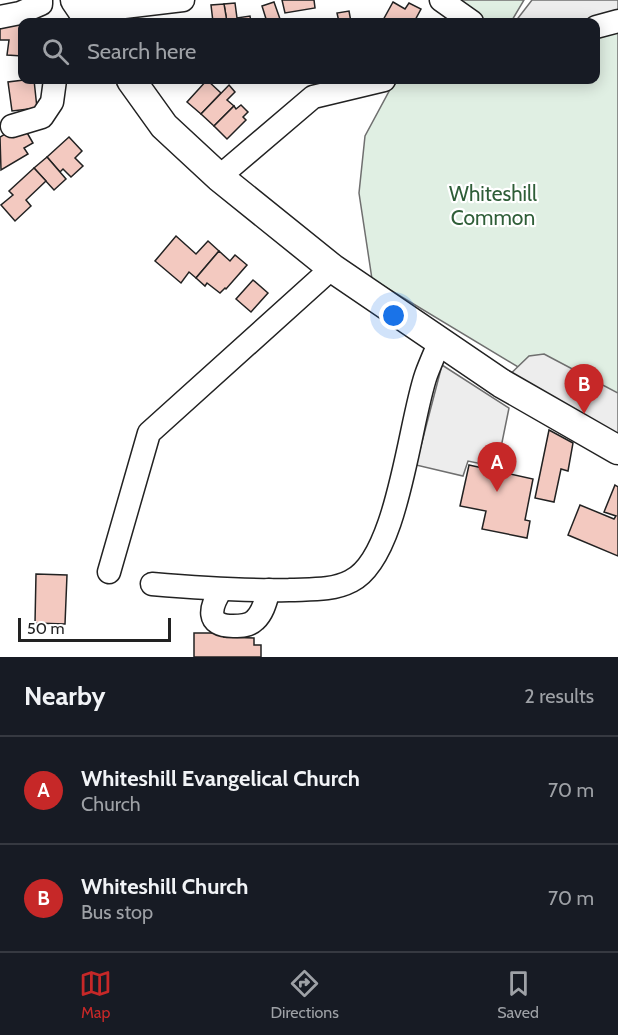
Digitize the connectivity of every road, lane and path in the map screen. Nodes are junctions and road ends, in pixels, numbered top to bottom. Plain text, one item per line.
1 (177, 0) edge
2 (183, 0) edge
3 (441, 0) edge
4 (43, 9) edge
5 (82, 11) edge
6 (0, 17) edge
7 (466, 18) edge
8 (618, 21) edge
9 (600, 26) edge
10 (54, 84) edge
11 (134, 84) edge
12 (368, 84) edge
13 (12, 126) dead end
14 (219, 177) junction
15 (332, 268) junction
16 (440, 341) junction
17 (618, 450) edge
18 (109, 572) dead end
19 (152, 584) dead end
20 (221, 590) junction
21 (269, 590) junction

1 - 2 street
1 - 5 street
3 - 7 street
4 - 6 street
8 - 9 street
10 - 13 street
11 - 14 main road
12 - 14 street
14 - 15 main road
15 - 16 main road
15 - 18 street
16 - 17 main road
16 - 21 street
19 - 20 street
20 - 21 street
20 - 21 street

